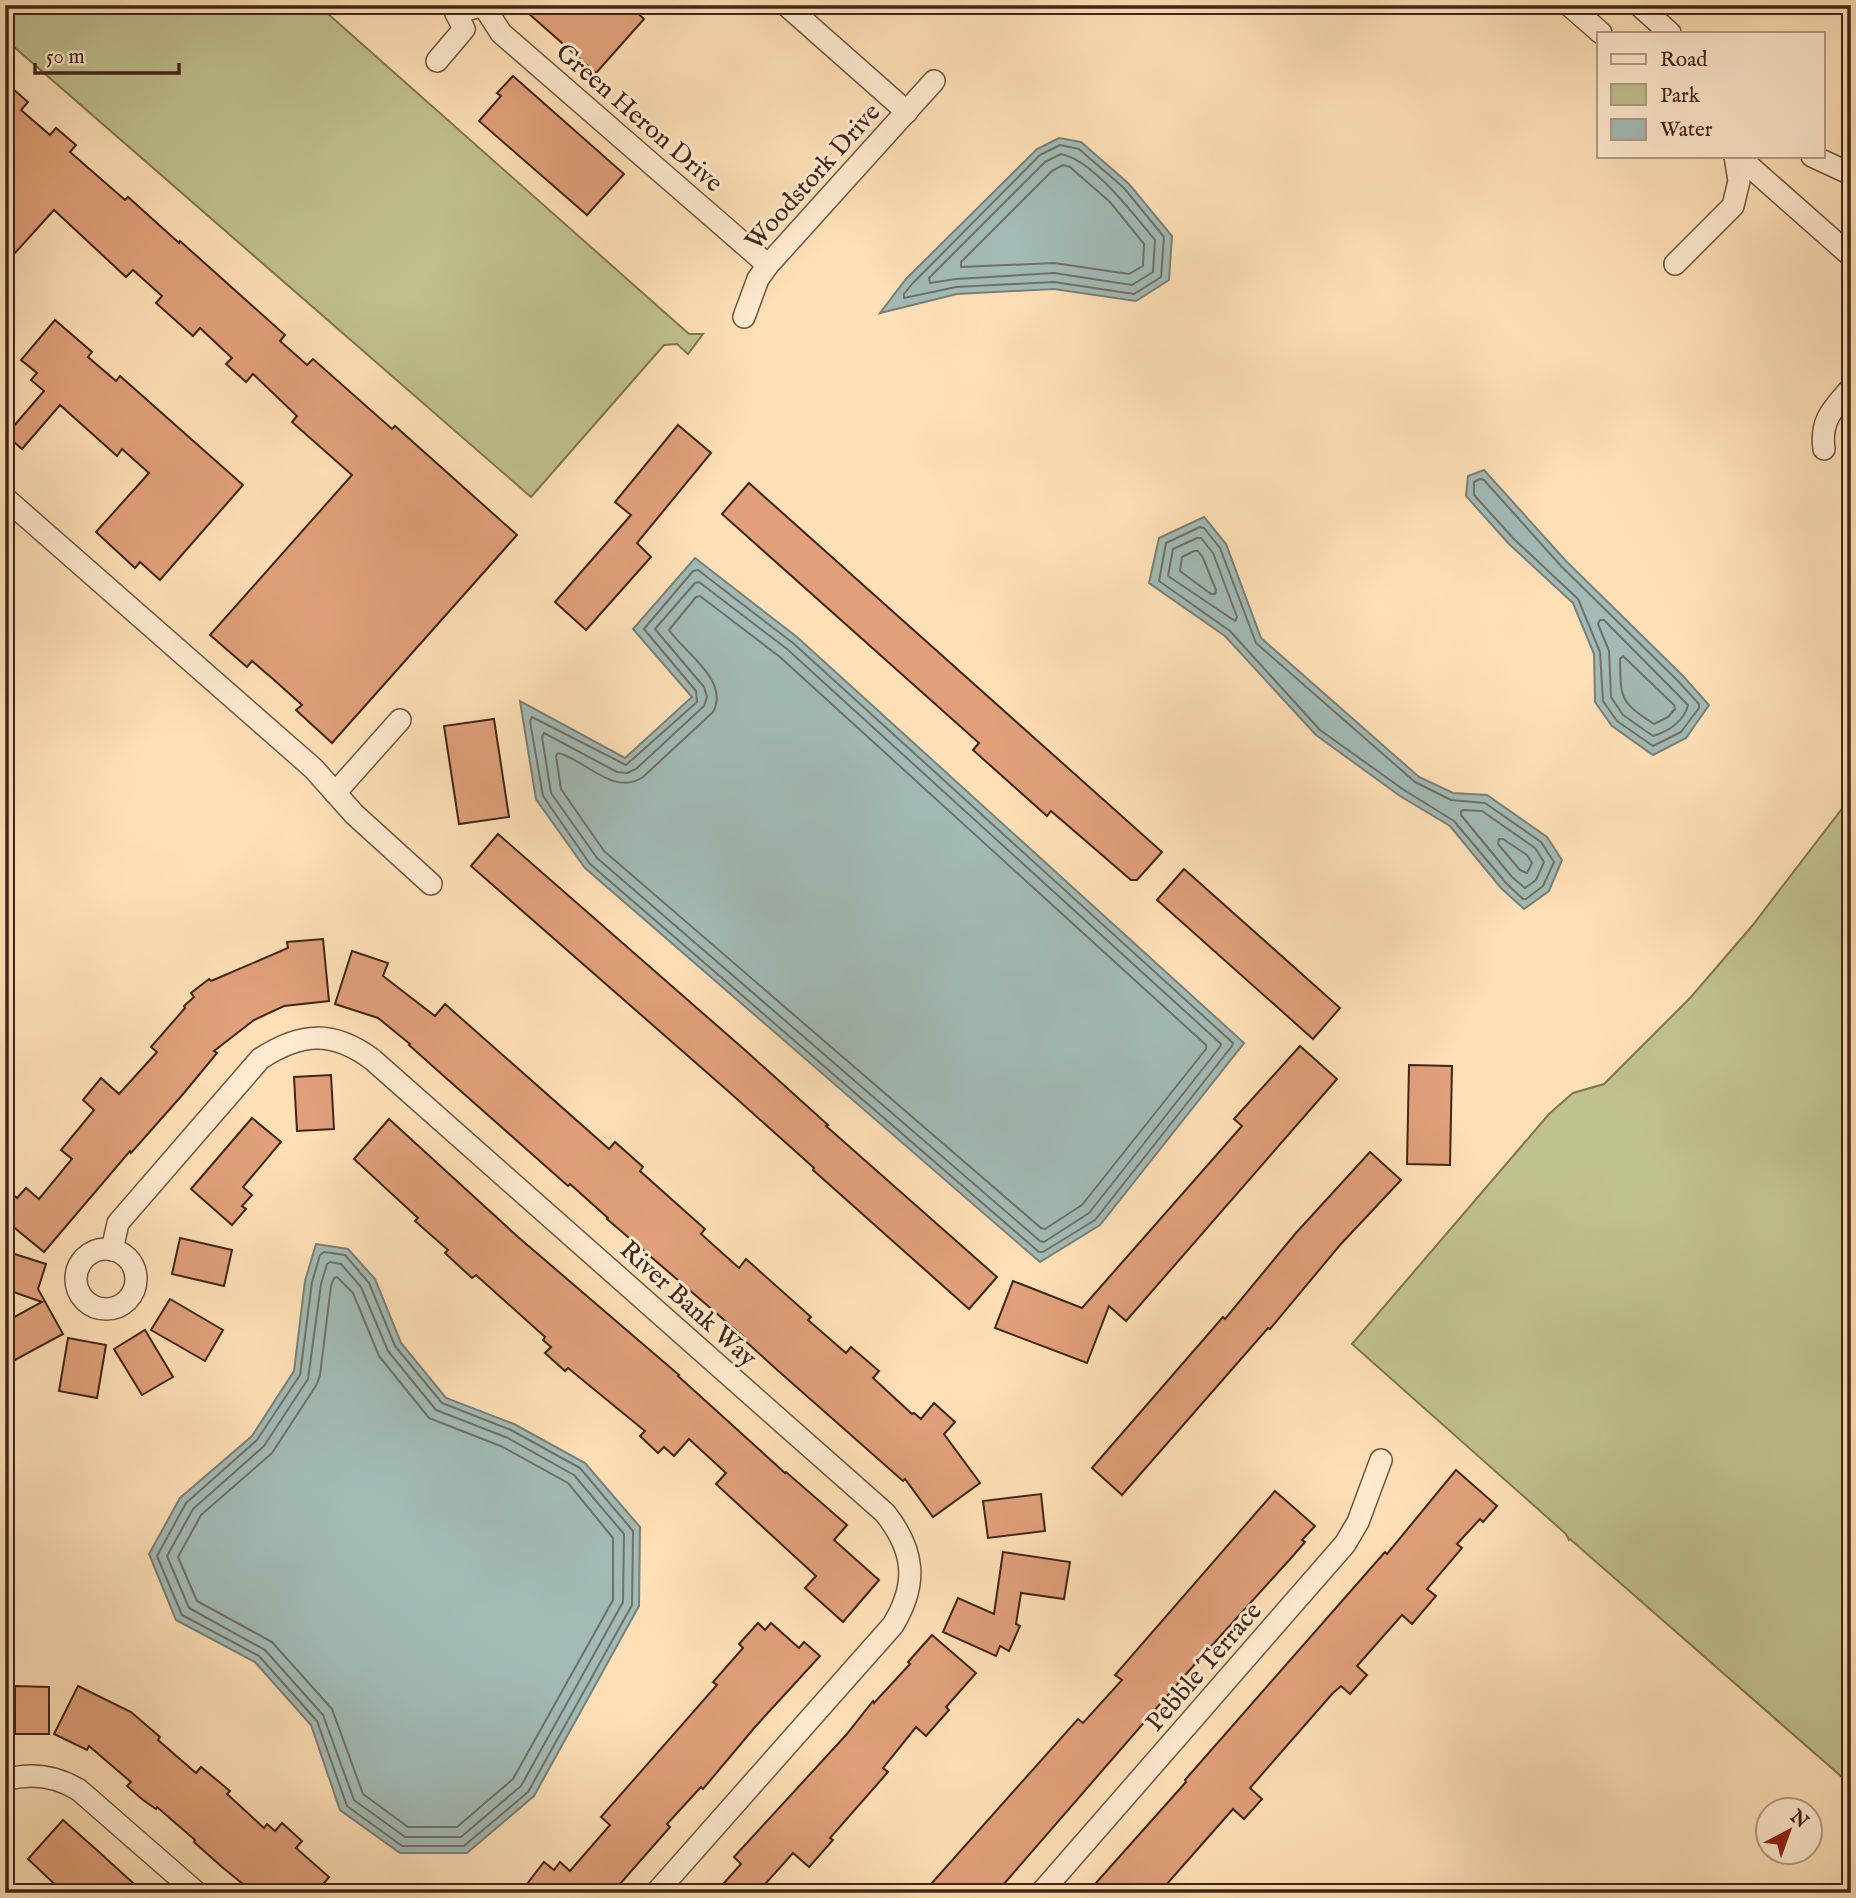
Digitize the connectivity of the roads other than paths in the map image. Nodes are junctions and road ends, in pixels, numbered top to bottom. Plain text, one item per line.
1 (483, 5) edge
2 (786, 5) edge
3 (1569, 5) edge
4 (1639, 5) edge
5 (456, 9) edge
6 (1600, 32) edge
7 (1669, 32) edge
8 (436, 61) dead end
9 (934, 81) dead end
10 (907, 112) junction
11 (1737, 158) edge
12 (1739, 158) edge
13 (1816, 158) edge
14 (1851, 174) edge
15 (1851, 256) edge
16 (1675, 264) dead end
17 (768, 265) junction
18 (744, 317) dead end
19 (1851, 388) edge
20 (1824, 449) dead end
21 (5, 498) edge
22 (400, 720) dead end
23 (335, 793) junction
24 (431, 884) dead end
25 (112, 1250) dead end
26 (1381, 1460) dead end
27 (5, 1780) edge
28 (197, 1893) edge
29 (656, 1893) edge
30 (1041, 1893) edge

1 - 5 street
1 - 17 street, Green Heron Drive
2 - 10 street
3 - 6 street
4 - 7 street
5 - 8 street
9 - 10 street, Woodstork Drive
10 - 17 street, Woodstork Drive
11 - 16 street
12 - 15 street
13 - 14 street
17 - 18 street, Woodstork Drive
19 - 20 street
21 - 23 street
22 - 23 street
23 - 24 street
25 - 29 street, River Bank Way
26 - 30 street, Pebble Terrace
27 - 28 street

